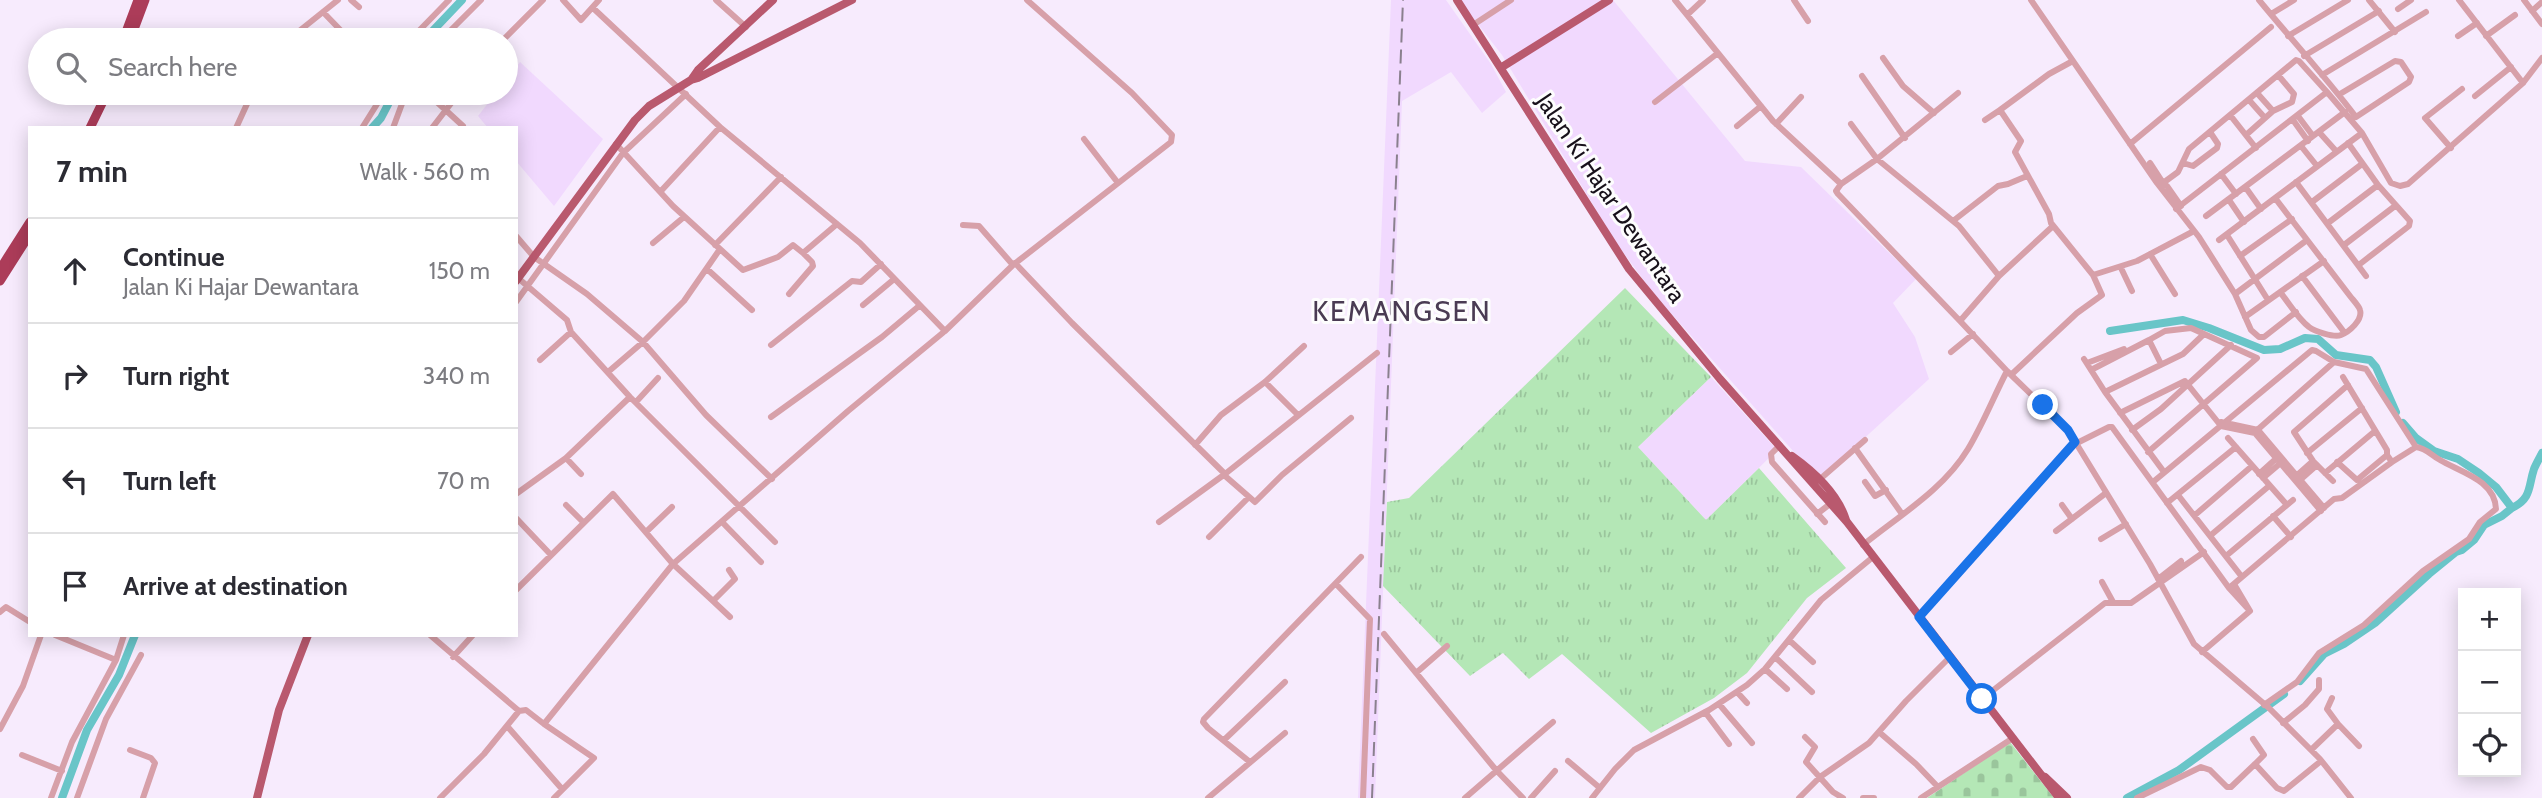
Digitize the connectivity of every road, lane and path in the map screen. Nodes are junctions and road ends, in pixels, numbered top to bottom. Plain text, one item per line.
1 (138, 0) edge
2 (145, 0) edge
3 (338, 0) edge
4 (351, 0) edge
5 (449, 0) edge
6 (481, 0) edge
7 (543, 0) edge
8 (563, 0) edge
9 (599, 0) edge
10 (716, 0) edge
11 (773, 0) edge
12 (852, 0) edge
13 (1027, 0) edge
14 (1451, 0) edge
15 (1457, 0) edge
16 (1511, 0) edge
17 (1609, 0) edge
18 (1675, 0) edge
19 (1703, 0) edge
20 (1794, 0) edge
21 (2031, 0) edge
22 (2259, 0) edge
23 (2294, 0) edge
24 (2348, 0) edge
25 (2369, 0) edge
26 (2411, 0) edge
27 (2459, 0) edge
28 (2524, 0) edge
29 (2542, 2) edge
30 (2283, 3) edge
31 (359, 6) dead end
32 (593, 8) junction
33 (2398, 9) dead end
34 (2379, 11) junction
35 (2532, 11) junction
36 (323, 12) junction
37 (2426, 12) dead end
38 (1687, 15) junction
39 (2271, 15) junction
40 (2515, 15) dead end
41 (1808, 21) dead end
42 (1472, 23) junction
43 (2477, 23) junction
44 (2542, 24) edge
45 (746, 27) junction
46 (2271, 27) dead end
47 (128, 28) edge
48 (134, 28) edge
49 (303, 28) edge
50 (338, 28) edge
51 (422, 28) edge
52 (453, 28) edge
53 (515, 28) edge
54 (2395, 32) junction
55 (2288, 36) junction
56 (2458, 36) dead end
57 (2486, 36) junction
58 (1718, 53) junction
59 (2304, 56) junction
60 (1884, 58) dead end
61 (2542, 58) edge
62 (2071, 62) junction
63 (1502, 67) junction
64 (2511, 67) junction
65 (2278, 75) junction
66 (2322, 75) junction
67 (1862, 76) dead end
68 (691, 80) junction
69 (2523, 83) junction
70 (677, 86) junction
71 (2462, 89) dead end
72 (2327, 92) junction
73 (1958, 93) dead end
74 (2258, 93) junction
75 (686, 94) junction
76 (2340, 94) junction
77 (2475, 96) dead end
78 (1801, 97) dead end
79 (2249, 100) junction
80 (1655, 102) dead end
81 (95, 105) edge
82 (101, 105) edge
83 (247, 105) edge
84 (376, 105) edge
85 (402, 105) edge
86 (439, 105) edge
87 (449, 105) edge
88 (1761, 106) junction
89 (445, 110) junction
90 (2000, 110) junction
91 (2273, 111) junction
92 (2345, 112) junction
93 (1934, 113) junction
94 (2230, 115) junction
95 (2265, 118) junction
96 (2295, 118) junction
97 (1985, 120) dead end
98 (1776, 124) junction
99 (1852, 124) dead end
100 (84, 126) edge
101 (91, 126) edge
102 (237, 126) edge
103 (363, 126) edge
104 (396, 126) edge
105 (433, 126) edge
106 (463, 126) dead end
107 (1737, 126) dead end
108 (720, 127) junction
109 (2210, 132) junction
110 (2362, 133) junction
111 (2246, 135) junction
112 (2313, 136) junction
113 (1905, 138) junction
114 (1084, 139) dead end
115 (2348, 143) junction
116 (615, 144) junction
117 (2130, 144) junction
118 (2301, 146) junction
119 (2256, 148) junction
120 (2451, 148) junction
121 (2336, 151) junction
122 (624, 153) junction
123 (1877, 159) junction
124 (2150, 163) dead end
125 (2183, 163) junction
126 (2362, 164) junction
127 (2317, 166) junction
128 (2221, 174) junction
129 (2027, 176) junction
130 (781, 177) junction
131 (2296, 182) junction
132 (1118, 183) junction
133 (2160, 183) junction
134 (1841, 184) junction
135 (2378, 185) junction
136 (2246, 188) junction
137 (661, 191) junction
138 (2236, 194) junction
139 (2275, 198) junction
140 (2229, 200) junction
141 (2312, 202) junction
142 (2395, 206) junction
143 (2178, 208) junction
144 (2261, 209) junction
145 (2206, 216) dead end
146 (684, 217) junction
147 (2292, 219) junction
148 (1953, 221) junction
149 (2244, 222) junction
150 (2051, 223) junction
151 (2328, 223) junction
152 (837, 224) junction
153 (28, 225) edge
154 (963, 225) dead end
155 (2192, 228) junction
156 (2227, 235) junction
157 (28, 237) edge
158 (518, 238) edge
159 (2219, 240) dead end
160 (2307, 240) junction
161 (653, 243) dead end
162 (2344, 245) junction
163 (718, 247) junction
164 (803, 253) junction
165 (536, 254) junction
166 (2150, 254) junction
167 (2240, 256) junction
168 (549, 259) junction
169 (2323, 261) junction
170 (881, 264) junction
171 (1014, 264) junction
172 (2360, 264) junction
173 (544, 266) junction
174 (0, 269) edge
175 (707, 269) junction
176 (2118, 269) junction
177 (2093, 275) junction
178 (2000, 276) junction
179 (2302, 276) junction
180 (2366, 276) dead end
181 (518, 278) edge
182 (2255, 279) junction
183 (518, 280) edge
184 (893, 280) junction
185 (0, 281) edge
186 (528, 287) junction
187 (2132, 291) dead end
188 (2280, 292) junction
189 (789, 294) dead end
190 (2175, 294) dead end
191 (2235, 294) junction
192 (518, 300) edge
193 (2268, 300) junction
194 (863, 305) dead end
195 (919, 306) junction
196 (752, 310) dead end
197 (2297, 312) junction
198 (2245, 317) junction
199 (1960, 321) junction
200 (571, 331) junction
201 (945, 331) junction
202 (2344, 332) junction
203 (1972, 334) junction
204 (2204, 334) junction
205 (2149, 341) junction
206 (643, 342) junction
207 (771, 345) dead end
208 (2231, 345) junction
209 (1304, 346) dead end
210 (2135, 347) junction
211 (1951, 352) dead end
212 (1377, 354) dead end
213 (540, 360) dead end
214 (2334, 362) junction
215 (2161, 364) junction
216 (2091, 370) junction
217 (608, 372) junction
218 (2010, 372) junction
219 (2343, 377) dead end
220 (658, 378) dead end
221 (1265, 382) junction
222 (2189, 384) junction
223 (2348, 385) junction
224 (2105, 392) junction
225 (633, 399) junction
226 (2205, 404) junction
227 (2362, 408) junction
228 (2120, 413) junction
229 (1298, 415) junction
230 (771, 417) dead end
231 (1351, 418) dead end
232 (2222, 423) junction
233 (2132, 430) junction
234 (2255, 431) junction
235 (2375, 431) junction
236 (2228, 438) dead end
237 (1865, 440) dead end
238 (2076, 442) junction
239 (1195, 445) junction
240 (2236, 447) junction
241 (2416, 447) junction
242 (1778, 450) junction
243 (1858, 451) junction
244 (2148, 452) junction
245 (2307, 453) junction
246 (2387, 456) junction
247 (566, 458) junction
248 (2281, 459) junction
249 (2337, 462) junction
250 (2392, 462) junction
251 (2315, 463) junction
252 (2252, 466) junction
253 (2164, 472) junction
254 (2325, 473) junction
255 (581, 474) dead end
256 (1224, 475) junction
257 (1795, 476) junction
258 (2261, 476) junction
259 (772, 479) junction
260 (2297, 479) junction
261 (2333, 481) dead end
262 (1865, 482) dead end
263 (2153, 482) junction
264 (2269, 486) junction
265 (1822, 488) junction
266 (1886, 489) junction
267 (518, 493) edge
268 (2106, 493) junction
269 (2178, 495) junction
270 (1248, 498) junction
271 (2293, 500) dead end
272 (2167, 503) junction
273 (566, 505) dead end
274 (2062, 505) dead end
275 (2287, 505) junction
276 (671, 507) dead end
277 (741, 507) junction
278 (1824, 509) junction
279 (2322, 509) junction
280 (1902, 514) junction
281 (2194, 514) junction
282 (2273, 516) junction
283 (2072, 519) junction
284 (518, 520) edge
285 (1159, 522) dead end
286 (1825, 522) dead end
287 (1847, 522) junction
288 (584, 523) junction
289 (723, 523) junction
290 (2126, 524) junction
291 (2056, 531) dead end
292 (646, 532) junction
293 (2211, 535) junction
294 (1209, 537) dead end
295 (2291, 537) junction
296 (2101, 539) dead end
297 (775, 542) dead end
298 (1863, 545) junction
299 (2204, 552) junction
300 (551, 555) junction
301 (1361, 556) dead end
302 (2226, 556) junction
303 (1873, 557) junction
304 (2181, 561) dead end
305 (761, 562) dead end
306 (673, 564) junction
307 (729, 570) dead end
308 (2242, 577) junction
309 (2159, 581) junction
310 (2102, 582) dead end
311 (1336, 584) junction
312 (2231, 586) junction
313 (518, 588) edge
314 (713, 601) junction
315 (2113, 602) junction
316 (0, 612) edge
317 (730, 617) dead end
318 (1919, 617) junction
319 (28, 621) edge
320 (1384, 634) dead end
321 (40, 637) edge
322 (60, 637) edge
323 (123, 637) edge
324 (306, 637) edge
325 (432, 637) edge
326 (471, 637) edge
327 (1789, 640) junction
328 (1447, 646) dead end
329 (2202, 652) junction
330 (141, 655) dead end
331 (453, 657) junction
332 (1775, 657) junction
333 (1950, 657) junction
334 (116, 660) junction
335 (1813, 662) dead end
336 (1765, 669) junction
337 (1416, 673) junction
338 (2319, 680) dead end
339 (1285, 682) dead end
340 (1787, 689) dead end
341 (1737, 692) junction
342 (1812, 692) dead end
343 (2332, 698) dead end
344 (1982, 699) junction
345 (1747, 703) dead end
346 (1719, 704) junction
347 (2266, 707) junction
348 (519, 711) junction
349 (1705, 712) junction
350 (1553, 722) dead end
351 (2283, 723) junction
352 (544, 724) junction
353 (2338, 724) junction
354 (507, 726) junction
355 (0, 729) edge
356 (1879, 732) junction
357 (1285, 733) dead end
358 (1805, 737) dead end
359 (2013, 738) junction
360 (2253, 738) dead end
361 (1224, 740) junction
362 (1752, 743) dead end
363 (1729, 744) dead end
364 (2359, 746) dead end
365 (130, 750) dead end
366 (2311, 750) junction
367 (22, 755) dead end
368 (1568, 761) dead end
369 (2321, 761) junction
370 (1250, 762) junction
371 (2255, 764) junction
372 (1496, 770) junction
373 (62, 771) junction
374 (1555, 771) dead end
375 (2042, 776) junction
376 (1820, 778) junction
377 (1938, 787) junction
378 (1600, 788) junction
379 (562, 789) junction
380 (51, 798) edge
381 (77, 798) edge
382 (143, 798) edge
383 (258, 798) edge
384 (440, 798) edge
385 (554, 798) edge
386 (1208, 798) edge
387 (1363, 798) edge
388 (1465, 798) edge
389 (1523, 798) edge
390 (1531, 798) edge
391 (1592, 798) edge
392 (1799, 798) edge
393 (1843, 798) edge
394 (1863, 798) edge
395 (1874, 798) edge
396 (1921, 798) edge
397 (2059, 798) edge
398 (2067, 798) edge
399 (2137, 798) edge
400 (2351, 798) edge

1 - 47 highway
2 - 48 highway
3 - 36 street
4 - 31 street
5 - 51 street
6 - 52 street
7 - 53 street
8 - 32 street
9 - 32 street
10 - 45 street
11 - 45 main road
12 - 68 main road
13 - 132 street
14 - 42 main road, Jalan Ki Hajar Dewantara
15 - 42 main road, Jalan Ki Hajar Dewantara
16 - 42 street
17 - 63 main road
18 - 38 street
19 - 38 street
20 - 41 street
21 - 62 street
22 - 39 street
23 - 30 street
24 - 55 street
25 - 34 street
26 - 33 street
27 - 43 street
28 - 35 street
29 - 35 street
30 - 39 street
32 - 70 street
34 - 54 street
34 - 59 street
35 - 44 street
36 - 49 street
36 - 50 street
37 - 54 street
38 - 58 street
39 - 55 street
40 - 57 street
42 - 63 main road, Jalan Ki Hajar Dewantara
43 - 56 street
43 - 57 street
45 - 68 main road
46 - 117 street
54 - 66 street
55 - 59 street
57 - 64 street
58 - 80 street
58 - 88 street
59 - 66 street
60 - 93 street
61 - 69 street
62 - 90 street
62 - 117 street
63 - 242 main road, Jalan Ki Hajar Dewantara
64 - 69 street
64 - 77 street
65 - 72 street
65 - 74 street
65 - 91 street
66 - 76 street
67 - 113 street
68 - 70 main road
69 - 120 street
70 - 75 street
70 - 116 main road
71 - 120 street
72 - 92 street
72 - 96 street
73 - 93 street
74 - 79 street
74 - 91 street
75 - 108 street
75 - 122 street
76 - 76 street
78 - 98 street
79 - 94 street
79 - 95 street
81 - 100 highway
82 - 101 highway
83 - 102 street
84 - 103 street
85 - 104 street
86 - 89 street
87 - 89 street
88 - 98 street
88 - 107 street
89 - 105 street
89 - 106 street
90 - 97 street
90 - 129 street
91 - 95 street
92 - 110 street
92 - 112 street
93 - 113 street
94 - 109 street
94 - 111 street
95 - 111 street
96 - 112 street
96 - 119 street
98 - 134 street
99 - 123 street
108 - 130 street
108 - 137 street
109 - 125 street
109 - 125 street
110 - 115 street
110 - 120 street
111 - 119 street
112 - 118 street
112 - 121 street
113 - 123 street
114 - 132 street
115 - 121 street
115 - 126 street
116 - 122 street
116 - 165 main road
117 - 133 street
118 - 127 street
118 - 136 street
119 - 128 street
121 - 127 street
122 - 137 street
122 - 168 street
123 - 134 street
123 - 148 street
124 - 133 street
125 - 133 street
126 - 135 street
126 - 141 street
127 - 131 street
128 - 138 street
128 - 143 street
129 - 148 street
129 - 150 street
130 - 152 street
130 - 163 street
131 - 139 street
131 - 141 street
132 - 171 street
133 - 143 street
134 - 199 street
135 - 142 street
135 - 151 street
136 - 138 street
136 - 144 street
137 - 146 street
138 - 140 street
139 - 144 street
139 - 147 street
140 - 145 street
140 - 149 street
141 - 151 street
142 - 162 street
142 - 172 street
143 - 155 street
144 - 149 street
146 - 161 street
146 - 163 street
147 - 160 street
147 - 167 street
148 - 178 street
149 - 156 street
150 - 177 street
150 - 178 street
151 - 162 street
152 - 164 street
152 - 170 street
153 - 174 highway
154 - 171 street
155 - 166 street
155 - 191 street
156 - 159 street
156 - 167 street
157 - 185 highway
158 - 165 street
160 - 169 street
160 - 182 street
162 - 172 street
163 - 164 street
163 - 175 street
164 - 189 street
165 - 168 street
165 - 173 street
165 - 181 main road
166 - 176 street
166 - 190 street
167 - 182 street
168 - 173 street
169 - 179 street
169 - 202 street
170 - 184 street
170 - 207 street
171 - 201 street
171 - 239 street
172 - 180 street
173 - 186 street
173 - 206 street
175 - 196 street
175 - 206 street
176 - 177 street
176 - 187 street
177 - 218 street
178 - 199 street
179 - 188 street
179 - 202 street
182 - 191 street
182 - 193 street
183 - 186 street
184 - 194 street
184 - 195 street
186 - 192 street
186 - 200 street
188 - 193 street
188 - 197 street
191 - 198 street
193 - 198 street
195 - 201 street
195 - 230 street
197 - 198 street
197 - 202 street
199 - 203 street
200 - 213 street
200 - 217 street
201 - 259 street
203 - 211 street
203 - 218 street
204 - 205 street
204 - 208 street
204 - 215 street
205 - 210 street
205 - 215 street
206 - 217 street
206 - 259 street
208 - 222 street
208 - 226 street
209 - 221 street
210 - 216 street
210 - 216 street
212 - 229 street
214 - 232 street
214 - 234 street
214 - 241 street
215 - 224 street
216 - 224 street
217 - 225 street
218 - 238 street
218 - 280 street
219 - 223 street
220 - 225 street
221 - 229 street
221 - 239 street
222 - 226 street
222 - 228 street
222 - 233 street
223 - 227 street
223 - 245 street
224 - 228 street
225 - 247 street
225 - 277 street
226 - 232 street
226 - 244 street
227 - 235 street
227 - 245 street
228 - 233 street
229 - 256 street
231 - 270 street
232 - 234 street
232 - 253 street
233 - 244 street
234 - 248 street
235 - 246 street
235 - 249 street
236 - 240 street
237 - 243 street
238 - 263 street
238 - 268 street
238 - 318 street
239 - 256 street
240 - 252 street
240 - 269 street
241 - 250 street
241 - 347 street
242 - 257 main road, Jalan Ki Hajar Dewantara
242 - 257 street
242 - 265 main road, Jalan Ki Hajar Dewantara
243 - 265 street
243 - 266 street
244 - 253 street
245 - 251 street
246 - 249 street
246 - 250 street
247 - 255 street
247 - 267 street
248 - 258 street
248 - 260 street
249 - 254 street
250 - 279 street
251 - 254 street
251 - 260 street
252 - 258 street
252 - 281 street
253 - 263 street
254 - 261 street
256 - 270 street
256 - 285 street
257 - 265 main road, Jalan Ki Hajar Dewantara
257 - 278 street
258 - 264 street
259 - 277 street
260 - 279 street
262 - 266 street
263 - 272 street
264 - 275 street
264 - 293 street
265 - 278 main road, Jalan Ki Hajar Dewantara
265 - 287 main road, Jalan Ki Hajar Dewantara
266 - 280 street
268 - 283 street
268 - 290 street
269 - 272 street
269 - 281 street
270 - 294 street
271 - 275 street
272 - 299 street
273 - 288 street
274 - 283 street
275 - 282 street
276 - 292 street
277 - 289 street
277 - 297 street
278 - 286 street
278 - 287 main road, Jalan Ki Hajar Dewantara
279 - 295 street
280 - 298 street
281 - 293 street
282 - 295 street
282 - 302 street
283 - 291 street
284 - 300 street
287 - 298 main road, Jalan Ki Hajar Dewantara
288 - 292 street
288 - 300 street
289 - 305 street
289 - 306 street
290 - 296 street
290 - 309 street
292 - 306 street
293 - 302 street
295 - 308 street
298 - 303 main road, Jalan Ki Hajar Dewantara
299 - 309 street
299 - 312 street
300 - 313 street
301 - 311 street
302 - 308 street
303 - 318 main road, Jalan Ki Hajar Dewantara
303 - 327 street
304 - 309 street
306 - 314 street
306 - 352 street
307 - 314 street
308 - 312 street
309 - 315 street
309 - 329 street
310 - 315 street
311 - 361 street
311 - 387 street
312 - 329 street
314 - 317 street
315 - 344 street
316 - 319 street
318 - 333 main road, Jalan Ki Hajar Dewantara
320 - 337 street
321 - 355 street
322 - 334 street
323 - 334 street
324 - 383 main road
325 - 331 street
326 - 331 street
327 - 332 street
327 - 335 street
328 - 337 street
329 - 347 street
330 - 381 street
331 - 348 street
332 - 336 street
332 - 342 street
333 - 344 main road, Jalan Ki Hajar Dewantara
333 - 356 street
334 - 373 street
336 - 340 street
336 - 341 street
337 - 372 street
338 - 351 street
339 - 361 street
341 - 345 street
341 - 346 street
343 - 353 street
344 - 359 main road, Jalan Ki Hajar Dewantara
346 - 349 street
346 - 362 street
347 - 351 street
348 - 352 street
348 - 354 street
349 - 363 street
349 - 378 street
350 - 372 street
351 - 366 street
352 - 379 street
353 - 364 street
353 - 366 street
354 - 379 street
354 - 384 street
356 - 376 street
356 - 377 street
357 - 370 street
358 - 376 street
359 - 375 main road, Jalan Ki Hajar Dewantara
359 - 377 street
360 - 371 street
361 - 370 street
365 - 382 street
366 - 369 street
367 - 373 street
368 - 378 street
369 - 371 street
369 - 400 street
370 - 386 street
371 - 399 street
372 - 388 street
372 - 389 street
373 - 380 street
374 - 390 street
375 - 397 main road, Jalan Ki Hajar Dewantara
375 - 398 main road, Jalan Ki Hajar Dewantara
376 - 392 street
376 - 393 street
377 - 396 street
378 - 391 street
379 - 385 street
394 - 395 street

